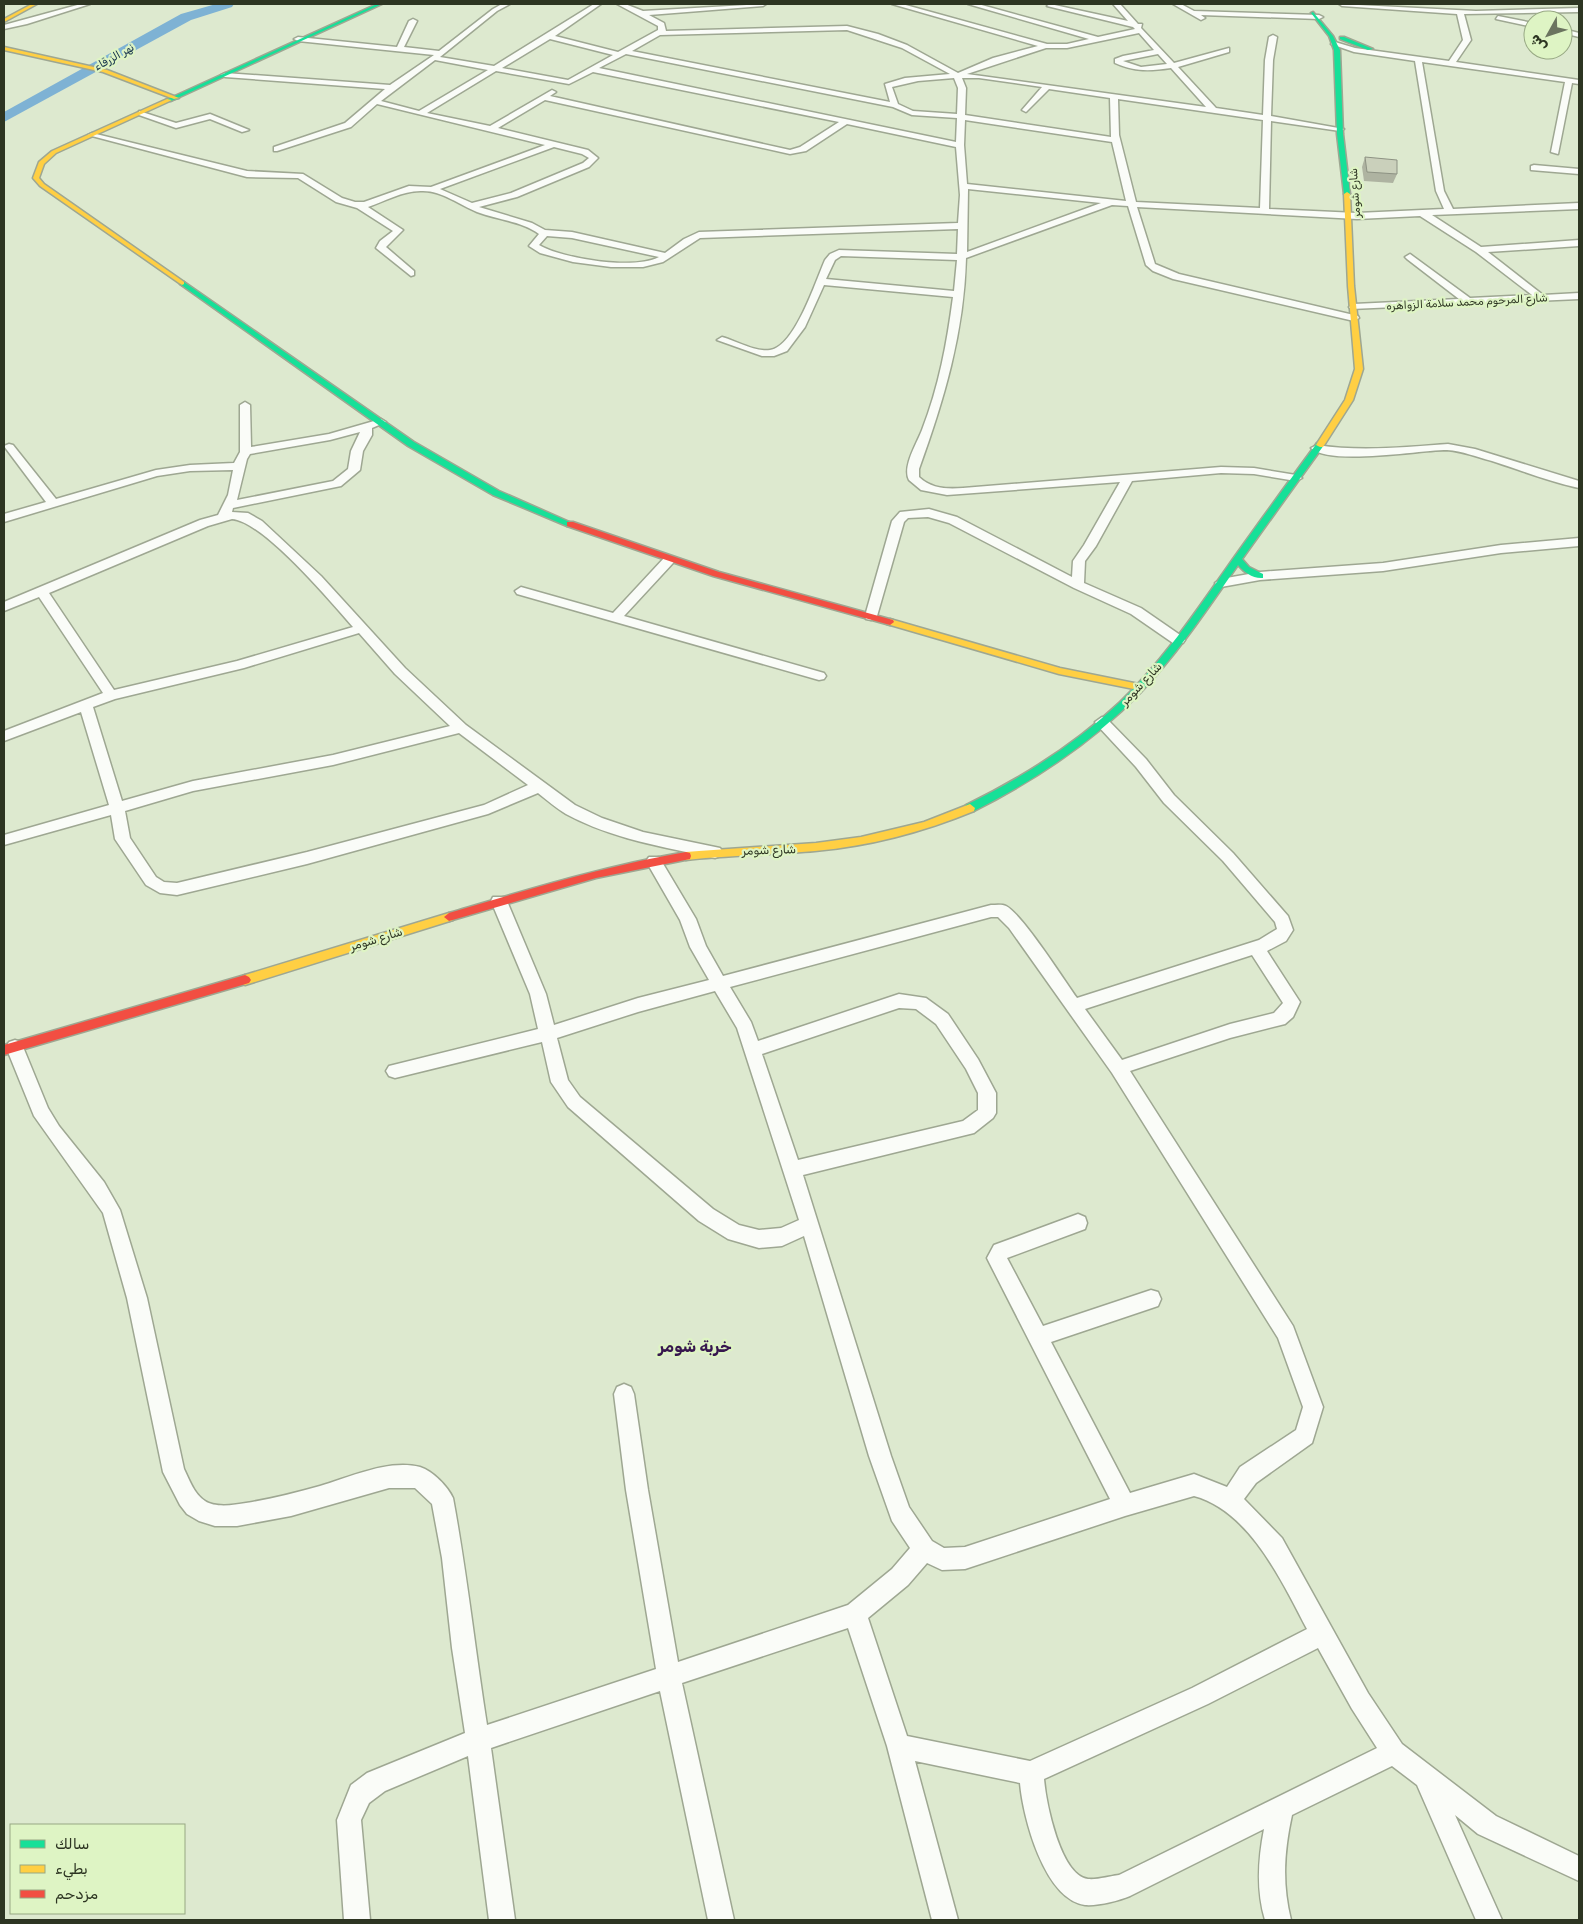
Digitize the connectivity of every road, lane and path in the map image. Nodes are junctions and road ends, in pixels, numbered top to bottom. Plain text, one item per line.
1 (17, 4) edge
2 (35, 4) edge
3 (87, 4) edge
4 (380, 4) edge
5 (508, 4) edge
6 (598, 4) edge
7 (620, 4) edge
8 (648, 4) edge
9 (763, 4) edge
10 (895, 4) edge
11 (971, 4) edge
12 (1116, 4) edge
13 (1176, 4) edge
14 (1220, 4) edge
15 (1300, 4) edge
16 (1342, 4) edge
17 (1507, 4) edge
18 (1050, 6) dead end
19 (1542, 7) edge
20 (4, 10) edge
21 (1523, 10) edge
22 (1525, 10) joint
23 (1579, 10) edge
24 (1460, 12) junction
25 (644, 13) junction
26 (1192, 13) junction
27 (1223, 13) junction
28 (1476, 13) junction
29 (1315, 16) junction
30 (4, 21) edge
31 (412, 21) dead end
32 (1523, 23) edge
33 (1211, 24) dead end
34 (4, 27) edge
35 (1140, 28) junction
36 (659, 33) junction
37 (549, 37) junction
38 (1272, 37) dead end
39 (298, 39) junction
40 (1098, 40) junction
41 (1340, 45) junction
42 (1047, 46) junction
43 (4, 49) edge
44 (399, 49) junction
45 (1226, 50) dead end
46 (1161, 51) junction
47 (1372, 51) junction
48 (620, 53) junction
49 (4, 54) edge
50 (437, 56) junction
51 (1418, 58) junction
52 (1347, 61) junction
53 (1452, 63) junction
54 (80, 67) junction
55 (1173, 67) junction
56 (497, 68) junction
57 (591, 69) junction
58 (1574, 71) dead end
59 (225, 75) junction
60 (957, 75) junction
61 (1534, 75) junction
62 (1570, 81) junction
63 (569, 82) junction
64 (1579, 82) edge
65 (1047, 86) junction
66 (392, 87) junction
67 (1114, 96) junction
68 (543, 97) junction
69 (171, 100) junction
70 (377, 102) junction
71 (894, 105) junction
72 (1026, 110) dead end
73 (1214, 111) junction
74 (142, 113) junction
75 (421, 113) junction
76 (961, 117) junction
77 (1268, 118) junction
78 (845, 122) junction
79 (491, 129) junction
80 (1340, 129) junction
81 (244, 130) dead end
82 (92, 135) junction
83 (1116, 140) junction
84 (554, 144) junction
85 (960, 145) junction
86 (277, 149) dead end
87 (1555, 152) dead end
88 (1534, 168) dead end
89 (1579, 172) edge
90 (963, 186) junction
91 (433, 189) junction
92 (1112, 202) junction
93 (1132, 204) junction
94 (360, 206) junction
95 (471, 206) junction
96 (1579, 206) edge
97 (1264, 211) junction
98 (1449, 211) junction
99 (1422, 213) junction
100 (1353, 215) junction
101 (962, 226) junction
102 (543, 233) junction
103 (1579, 243) edge
104 (1569, 244) junction
105 (1479, 250) junction
106 (1579, 253) edge
107 (666, 256) junction
108 (961, 257) junction
109 (1410, 257) dead end
110 (411, 273) dead end
111 (1362, 276) dead end
112 (822, 282) junction
113 (958, 294) junction
114 (1579, 296) edge
115 (1541, 298) junction
116 (1366, 301) junction
117 (1469, 302) junction
118 (1354, 312) junction
119 (1369, 320) dead end
120 (722, 340) dead end
121 (1372, 359) dead end
122 (1357, 381) junction
123 (245, 406) dead end
124 (381, 422) junction
125 (366, 428) junction
126 (9, 446) dead end
127 (1317, 448) junction
128 (246, 452) junction
129 (240, 466) junction
130 (1296, 478) junction
131 (1127, 479) junction
132 (1579, 485) edge
133 (53, 503) junction
134 (230, 505) junction
135 (4, 518) edge
136 (223, 518) junction
137 (1579, 542) edge
138 (1238, 559) junction
139 (669, 560) junction
140 (1260, 576) junction
141 (1221, 583) junction
142 (1078, 585) junction
143 (41, 591) junction
144 (521, 591) dead end
145 (4, 607) edge
146 (871, 616) junction
147 (616, 617) junction
148 (362, 628) junction
149 (1178, 640) junction
150 (819, 676) dead end
151 (1079, 676) junction
152 (1139, 687) junction
153 (1101, 690) dead end
154 (111, 695) junction
155 (85, 704) junction
156 (1102, 722) junction
157 (461, 728) junction
158 (4, 736) edge
159 (538, 786) junction
160 (117, 807) junction
161 (4, 840) edge
162 (717, 852) junction
163 (654, 861) junction
164 (499, 901) junction
165 (1256, 948) junction
166 (721, 985) junction
167 (1074, 1006) junction
168 (547, 1034) junction
169 (10, 1048) edge
170 (754, 1050) junction
171 (1118, 1068) junction
172 (395, 1071) dead end
173 (792, 1170) junction
174 (1078, 1223) dead end
175 (810, 1224) junction
176 (1151, 1299) dead end
177 (1038, 1338) junction
178 (624, 1394) dead end
179 (1230, 1500) junction
180 (1125, 1505) junction
181 (924, 1549) junction
182 (855, 1614) junction
183 (1321, 1634) junction
184 (668, 1678) junction
185 (478, 1740) junction
186 (899, 1746) junction
187 (1394, 1752) junction
188 (1031, 1773) junction
189 (1426, 1779) junction
190 (1281, 1809) junction
191 (1579, 1869) edge
192 (357, 1920) edge
193 (502, 1920) edge
194 (721, 1920) edge
195 (945, 1920) edge
196 (1278, 1920) edge
197 (1489, 1920) edge

1 - 20 main road
2 - 30 main road
3 - 34 street
4 - 39 main road
5 - 50 street
6 - 37 street
7 - 25 street
8 - 25 street
9 - 25 street
10 - 42 street
11 - 40 street
12 - 35 street
13 - 26 street
14 - 27 street
15 - 29 main road
16 - 24 street
17 - 22 street
18 - 35 street
19 - 22 street
19 - 23 street
21 - 28 street
24 - 28 street
24 - 53 street
25 - 36 street
26 - 27 street
26 - 33 street
27 - 29 street
28 - 32 street
29 - 41 main road
31 - 44 street
35 - 40 street
35 - 46 street
36 - 48 street
36 - 60 street
37 - 48 street
37 - 56 street
38 - 77 street
39 - 44 street
39 - 59 main road
40 - 42 street
41 - 47 main road
41 - 52 main road, شارع شومر
41 - 80 main road, شارع شومر
42 - 60 street
43 - 54 main road
44 - 50 street
45 - 55 street
46 - 55 street
46 - 55 street
47 - 51 street
47 - 52 main road
48 - 57 street
48 - 71 street
49 - 54 main road
50 - 56 street
50 - 66 street
51 - 53 street
51 - 98 street
52 - 100 main road, شارع شومر
53 - 61 street
54 - 69 main road
55 - 73 street
56 - 63 street
56 - 75 street
57 - 63 street
57 - 78 street
58 - 61 street
59 - 66 street
59 - 69 main road
60 - 65 street
60 - 71 street
60 - 76 street
61 - 62 street
62 - 64 street
62 - 87 street
63 - 68 street
65 - 67 street
65 - 72 street
66 - 70 street
67 - 73 street
67 - 83 street, شارع المرحوم محمد سلامة الزواهره
68 - 78 street
68 - 79 street
69 - 74 main road
70 - 75 street
70 - 86 street
71 - 76 street
73 - 77 street
74 - 81 street
74 - 82 main road
75 - 79 street
76 - 83 street
76 - 85 street
77 - 80 street
77 - 97 street
78 - 85 street
79 - 84 street
80 - 100 main road, شارع شومر
82 - 94 street
82 - 124 main road
83 - 93 street, شارع المرحوم محمد سلامة الزواهره
84 - 91 street
84 - 95 street
85 - 90 street
88 - 89 street
90 - 92 street
90 - 101 street
91 - 94 street
91 - 95 street
92 - 93 street
92 - 108 street
93 - 97 street
93 - 118 street, شارع المرحوم محمد سلامة الزواهره
94 - 110 street
95 - 102 street
96 - 98 street
97 - 100 street
98 - 99 street
99 - 100 street
99 - 105 street
100 - 111 main road, شارع شومر
100 - 118 main road, شارع شومر
101 - 107 street
101 - 108 street
102 - 107 street
102 - 107 street
103 - 104 street
104 - 105 street
104 - 106 street
105 - 115 street
108 - 112 street
108 - 113 street
109 - 117 street
112 - 113 street
112 - 120 street
113 - 131 street
114 - 115 street, شارع المرحوم محمد سلامة الزواهره
115 - 117 street, شارع المرحوم محمد سلامة الزواهره
116 - 117 street, شارع المرحوم محمد سلامة الزواهره
116 - 118 street, شارع المرحوم محمد سلامة الزواهره
116 - 119 main road
118 - 122 main road, شارع شومر
121 - 122 main road, شارع شومر
122 - 127 main road, شارع شومر
123 - 128 street
124 - 125 street
124 - 139 main road
125 - 128 street
125 - 134 street
126 - 133 street
127 - 130 main road, شارع شومر
127 - 132 street
128 - 129 street
129 - 133 street
129 - 134 street
130 - 131 street
130 - 138 main road, شارع شومر
131 - 142 street
133 - 135 street
134 - 136 street
136 - 143 street
136 - 148 street
137 - 140 street
138 - 140 main road
138 - 141 main road, شارع شومر
139 - 146 main road
139 - 147 street
140 - 141 street
141 - 149 main road, شارع شومر
142 - 146 street
142 - 149 street
143 - 145 street
143 - 154 street
144 - 147 street
146 - 151 main road
147 - 150 street
148 - 154 street
148 - 157 street
149 - 152 main road, شارع شومر
151 - 152 main road
151 - 153 main road
152 - 156 main road, شارع شومر
154 - 155 street
155 - 158 street
155 - 160 street
156 - 162 main road, شارع شومر
156 - 165 street
157 - 159 street
157 - 160 street
159 - 160 street
159 - 162 street
160 - 161 street
162 - 163 main road, شارع شومر
163 - 164 main road, شارع شومر
163 - 166 street
164 - 168 street
164 - 169 main road, شارع شومر
165 - 167 street
165 - 171 street
166 - 167 street
166 - 168 street
166 - 170 street
167 - 171 street
168 - 172 street
168 - 175 street
169 - 185 street
170 - 173 street
170 - 173 street
171 - 179 street
173 - 175 street
174 - 177 street
175 - 181 street
176 - 177 street
177 - 180 street
178 - 184 street
179 - 180 street
179 - 183 street
180 - 181 street
181 - 182 street
182 - 184 street
182 - 186 street
183 - 187 street
183 - 188 street
184 - 185 street
184 - 194 street
185 - 192 street
185 - 193 street
186 - 188 street
186 - 195 street
187 - 189 street
187 - 190 street
188 - 190 street
189 - 191 street
189 - 197 street
190 - 196 street

